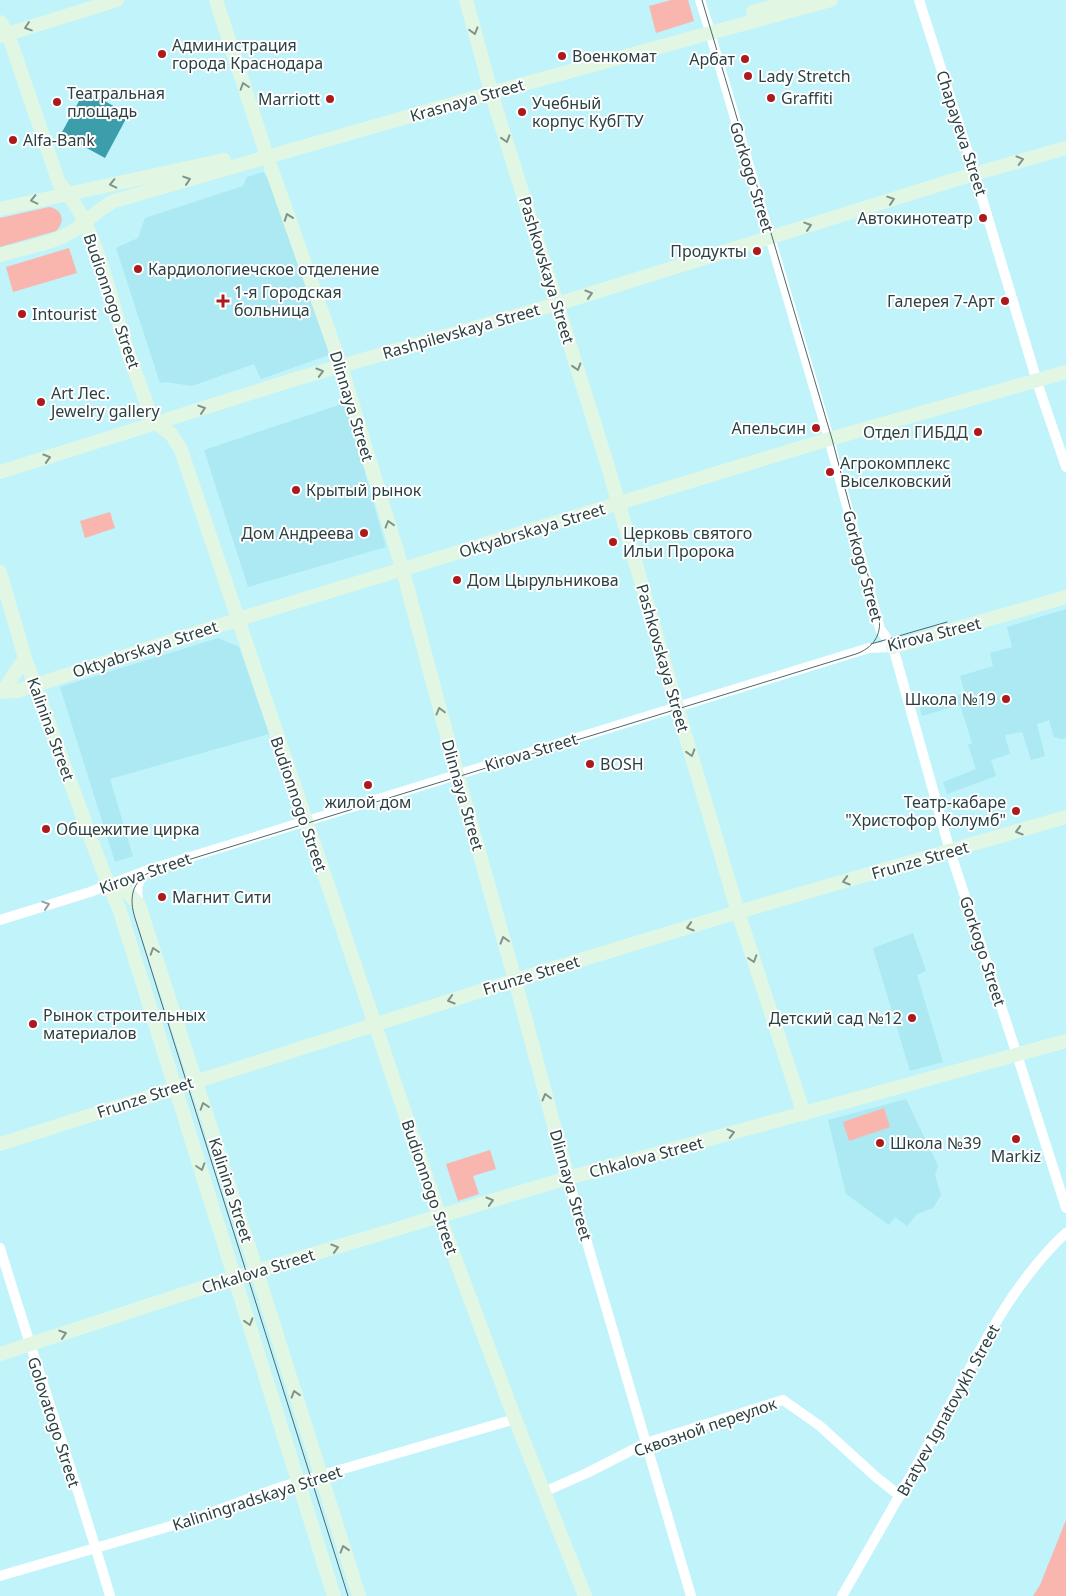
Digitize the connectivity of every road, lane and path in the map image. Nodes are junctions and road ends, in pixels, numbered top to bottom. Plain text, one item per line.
1 (117, 0) edge
2 (216, 0) edge
3 (466, 0) edge
4 (700, 0) edge
5 (795, 0) edge
6 (832, 0) edge
7 (919, 0) edge
8 (0, 22) edge
9 (709, 29) junction
10 (4, 35) edge
11 (491, 89) junction
12 (1066, 148) edge
13 (265, 153) junction
14 (157, 173) junction
15 (975, 173) junction
16 (161, 188) junction
17 (69, 194) junction
18 (0, 209) edge
19 (84, 222) junction
20 (770, 238) junction
21 (0, 255) edge
22 (557, 304) junction
23 (341, 366) junction
24 (1066, 372) edge
25 (1066, 380) edge
26 (1038, 384) junction
27 (157, 424) junction
28 (831, 443) junction
29 (1066, 467) edge
30 (0, 472) edge
31 (619, 507) junction
32 (0, 572) edge
33 (403, 574) junction
34 (1066, 598) edge
35 (238, 623) junction
36 (893, 647) junction
37 (25, 658) junction
38 (36, 688) junction
39 (1, 695) edge
40 (676, 707) junction
41 (457, 775) junction
42 (1066, 817) edge
43 (305, 821) junction
44 (950, 852) junction
45 (151, 869) junction
46 (109, 884) junction
47 (139, 905) junction
48 (738, 912) junction
49 (0, 920) edge
50 (515, 980) junction
51 (374, 1024) junction
52 (1066, 1041) edge
53 (1017, 1055) junction
54 (196, 1080) junction
55 (175, 1087) junction
56 (804, 1114) junction
57 (0, 1144) edge
58 (568, 1178) junction
59 (1066, 1208) edge
60 (439, 1216) junction
61 (1066, 1233) edge
62 (0, 1248) edge
63 (257, 1272) junction
64 (236, 1278) junction
65 (29, 1345) junction
66 (0, 1354) edge
67 (515, 1419) junction
68 (646, 1443) junction
69 (321, 1476) junction
70 (299, 1482) junction
71 (544, 1492) junction
72 (900, 1496) junction
73 (96, 1549) junction
74 (0, 1576) edge
75 (110, 1596) edge
76 (334, 1596) edge
77 (358, 1596) edge
78 (585, 1596) edge
79 (691, 1596) edge
80 (842, 1596) edge

1 -> 10 street
13 -> 2 street, Dlinnaya Street
3 -> 11 street, Pashkovskaya Street
4 - 9 street, Gorkogo Street
5 - 9 street, Krasnaya Street
6 - 9 street, Krasnaya Street
7 - 15 street, Chapayeva Street
8 - 10 street, Budionnogo Street
9 - 11 street, Krasnaya Street
9 - 20 street, Gorkogo Street
10 - 17 street, Budionnogo Street
11 - 13 street, Krasnaya Street
11 -> 22 street, Pashkovskaya Street
15 -> 12 street, Rashpilevskaya Street
13 - 14 street, Krasnaya Street
16 -> 13 street, Krasnaya Street
23 -> 13 street, Dlinnaya Street
14 - 16 street
14 -> 17 street, Krasnaya Street
20 -> 15 street, Rashpilevskaya Street
15 - 26 street, Chapayeva Street
16 - 19 street, Krasnaya Street
17 -> 18 street, Krasnaya Street
17 - 19 street, Budionnogo Street
19 - 21 street, Krasnaya Street
19 - 27 street, Budionnogo Street
22 -> 20 street, Rashpilevskaya Street
20 - 28 street, Gorkogo Street
22 - 23 street, Rashpilevskaya Street
22 -> 31 street, Pashkovskaya Street
27 -> 23 street, Rashpilevskaya Street
33 -> 23 street, Dlinnaya Street
24 - 26 street, Oktyabrskaya Street
25 - 26 street, Oktyabrskaya Street
26 - 28 street, Oktyabrskaya Street
26 - 29 street, Chapayeva Street
30 -> 27 street, Rashpilevskaya Street
27 - 35 street, Budionnogo Street
28 - 31 street, Oktyabrskaya Street
28 - 36 street, Gorkogo Street
31 - 33 street, Oktyabrskaya Street
31 - 40 street, Pashkovskaya Street
32 - 37 street, Kalinina Street
33 - 35 street, Oktyabrskaya Street
41 -> 33 street, Dlinnaya Street
34 - 36 street, Kirova Street
35 - 38 street, Oktyabrskaya Street
35 - 43 street, Budionnogo Street
36 - 40 street, Kirova Street
36 - 44 street, Gorkogo Street
37 - 38 street, Kalinina Street
37 - 39 street
38 - 39 street, Oktyabrskaya Street
38 - 46 street, Kalinina Street
40 - 41 street, Kirova Street
40 -> 48 street, Pashkovskaya Street
41 - 43 street, Kirova Street
50 -> 41 street, Dlinnaya Street
42 -> 44 street, Frunze Street
43 - 45 street, Kirova Street
43 - 51 street, Budionnogo Street
44 -> 48 street, Frunze Street
44 - 53 street, Gorkogo Street
45 - 46 street, Kirova Street
45 - 47 street
46 - 47 street
49 -> 46 street, Kirova Street
46 - 55 street, Kalinina Street
54 -> 47 street, Kalinina Street
48 -> 50 street, Frunze Street
48 -> 56 street, Pashkovskaya Street
50 -> 51 street, Frunze Street
58 -> 50 street, Dlinnaya Street
51 - 54 street, Frunze Street
51 - 60 street, Budionnogo Street
52 - 53 street, Chkalova Street
53 - 56 street, Chkalova Street
53 - 59 street, Gorkogo Street
54 - 55 street, Frunze Street
63 -> 54 street, Kalinina Street
55 - 57 street, Frunze Street
55 -> 64 street, Kalinina Street
58 -> 56 street, Chkalova Street
60 -> 58 street, Chkalova Street
58 - 68 street, Dlinnaya Street
63 -> 60 street, Chkalova Street
60 - 67 street, Budionnogo Street
61 - 72 street, Bratyev Ignatovykh Street
62 - 65 street, Golovatogo Street
63 - 64 street, Chkalova Street
69 -> 63 street, Kalinina Street
65 -> 64 street, Chkalova Street
64 -> 70 street, Kalinina Street
65 - 66 street, Chkalova Street
65 - 73 street, Golovatogo Street
67 - 69 street, Kaliningradskaya Street
67 - 71 street, Budionnogo Street
68 - 71 street, Сквозной переулок
68 - 72 street, Сквозной переулок
68 - 79 street, Dlinnaya Street
69 - 70 street, Kaliningradskaya Street
77 -> 69 street, Kalinina Street
70 - 73 street, Kaliningradskaya Street
70 - 76 street, Kalinina Street
71 - 78 street, Budionnogo Street
72 - 80 street, Bratyev Ignatovykh Street
73 - 74 street, Kaliningradskaya Street
73 - 75 street, Golovatogo Street

